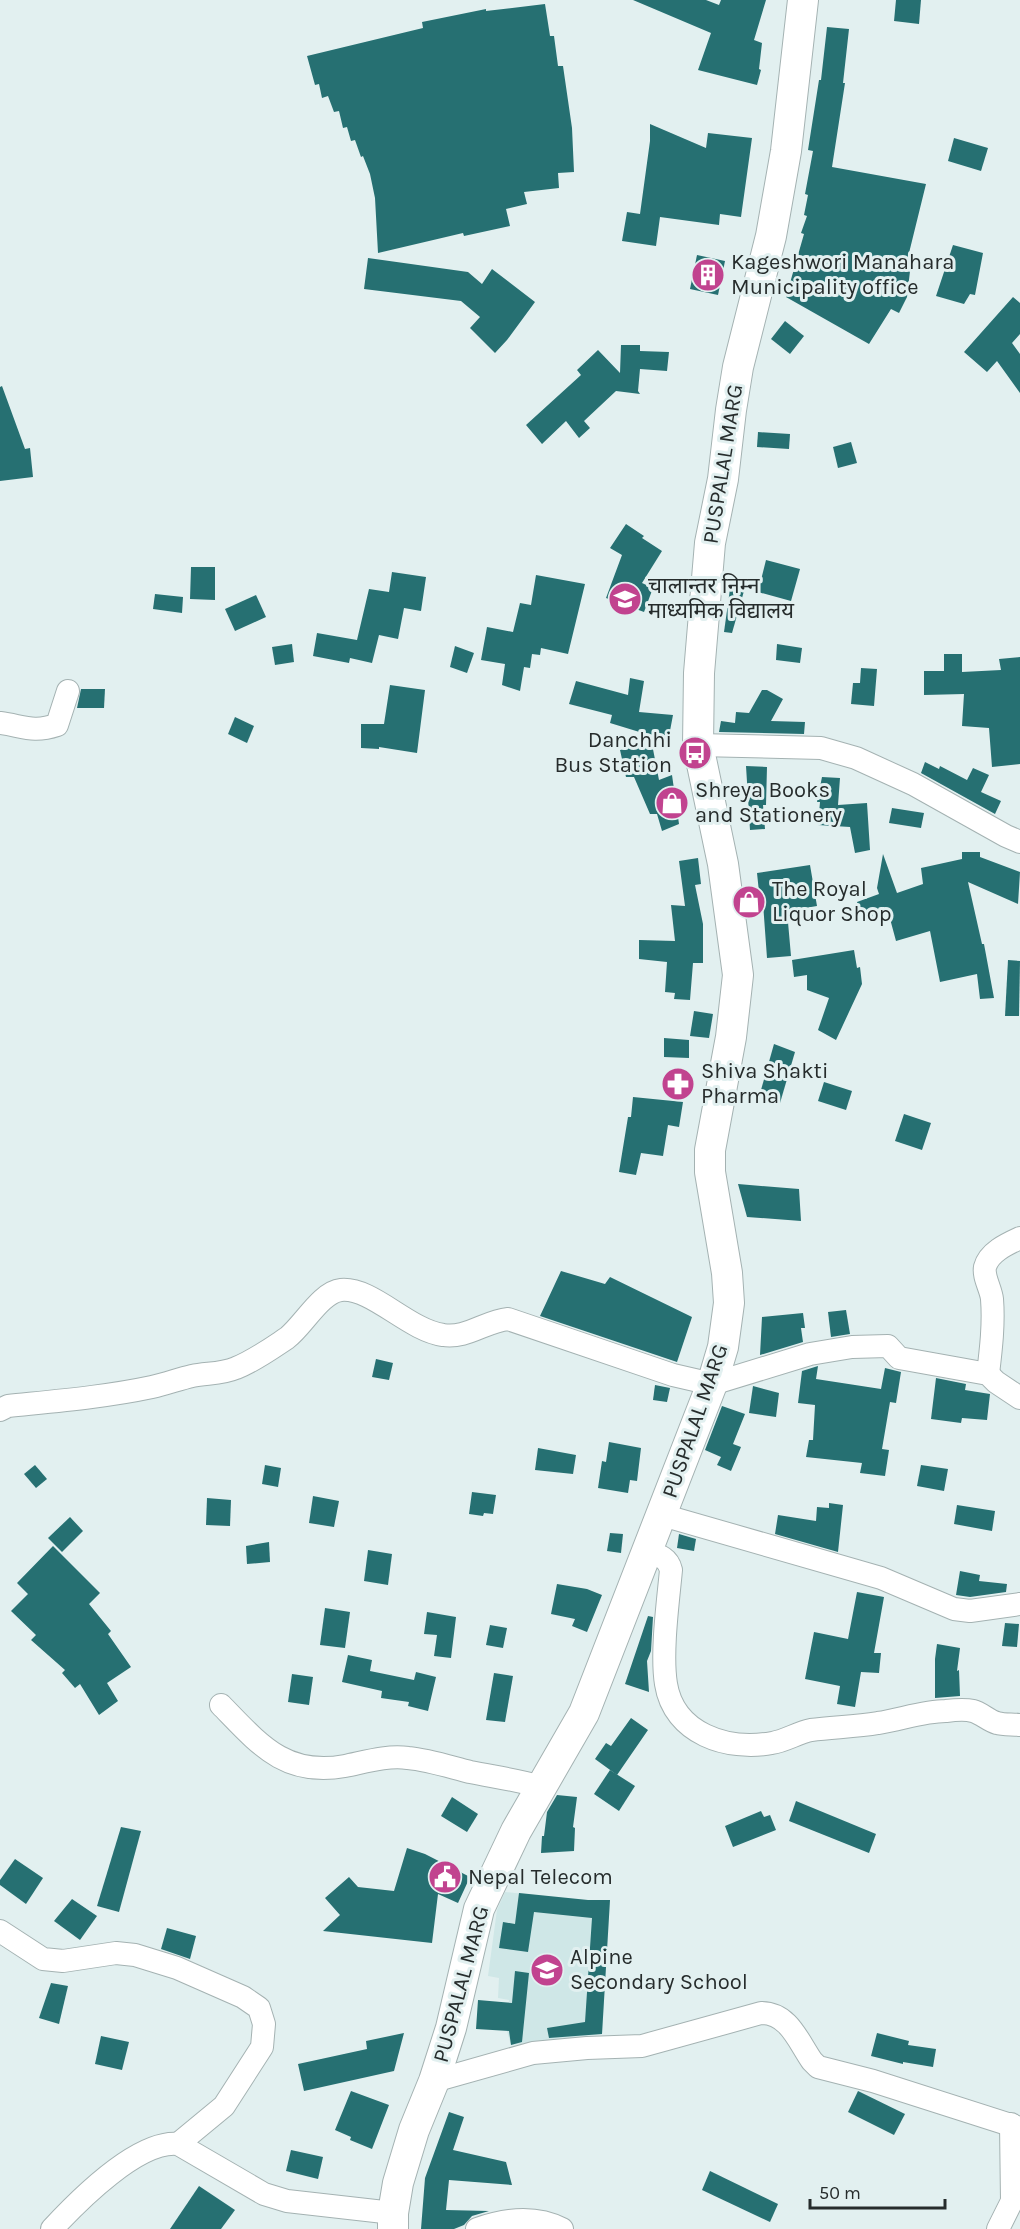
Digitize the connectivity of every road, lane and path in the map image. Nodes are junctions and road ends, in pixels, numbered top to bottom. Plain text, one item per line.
1 (803, 0) edge
2 (68, 691) dead end
3 (0, 723) edge
4 (698, 745) junction
5 (1020, 842) edge
6 (1020, 1238) edge
7 (988, 1374) junction
8 (712, 1384) junction
9 (1020, 1398) edge
10 (0, 1410) edge
11 (662, 1515) junction
12 (646, 1551) junction
13 (1020, 1604) edge
14 (221, 1705) dead end
15 (1020, 1725) edge
16 (542, 1787) junction
17 (0, 1931) edge
18 (434, 2081) junction
19 (1015, 2126) edge
20 (178, 2144) junction
21 (393, 2221) edge
22 (52, 2229) edge
23 (477, 2229) edge
24 (562, 2229) edge
25 (999, 2229) edge

1 - 4 main road, PUSPALAL MARG
2 - 3 street
4 - 5 street
4 - 8 main road, PUSPALAL MARG
6 - 7 street
7 - 8 street
7 - 9 street
8 - 10 street
8 - 11 main road, PUSPALAL MARG
11 - 12 main road, PUSPALAL MARG
11 - 13 street
12 - 15 street
12 - 16 main road, PUSPALAL MARG
14 - 16 street
16 - 18 main road, PUSPALAL MARG
17 - 20 street
18 - 19 street
18 - 21 main road, PUSPALAL MARG
19 - 25 street
20 - 21 street
20 - 22 street
23 - 24 street

